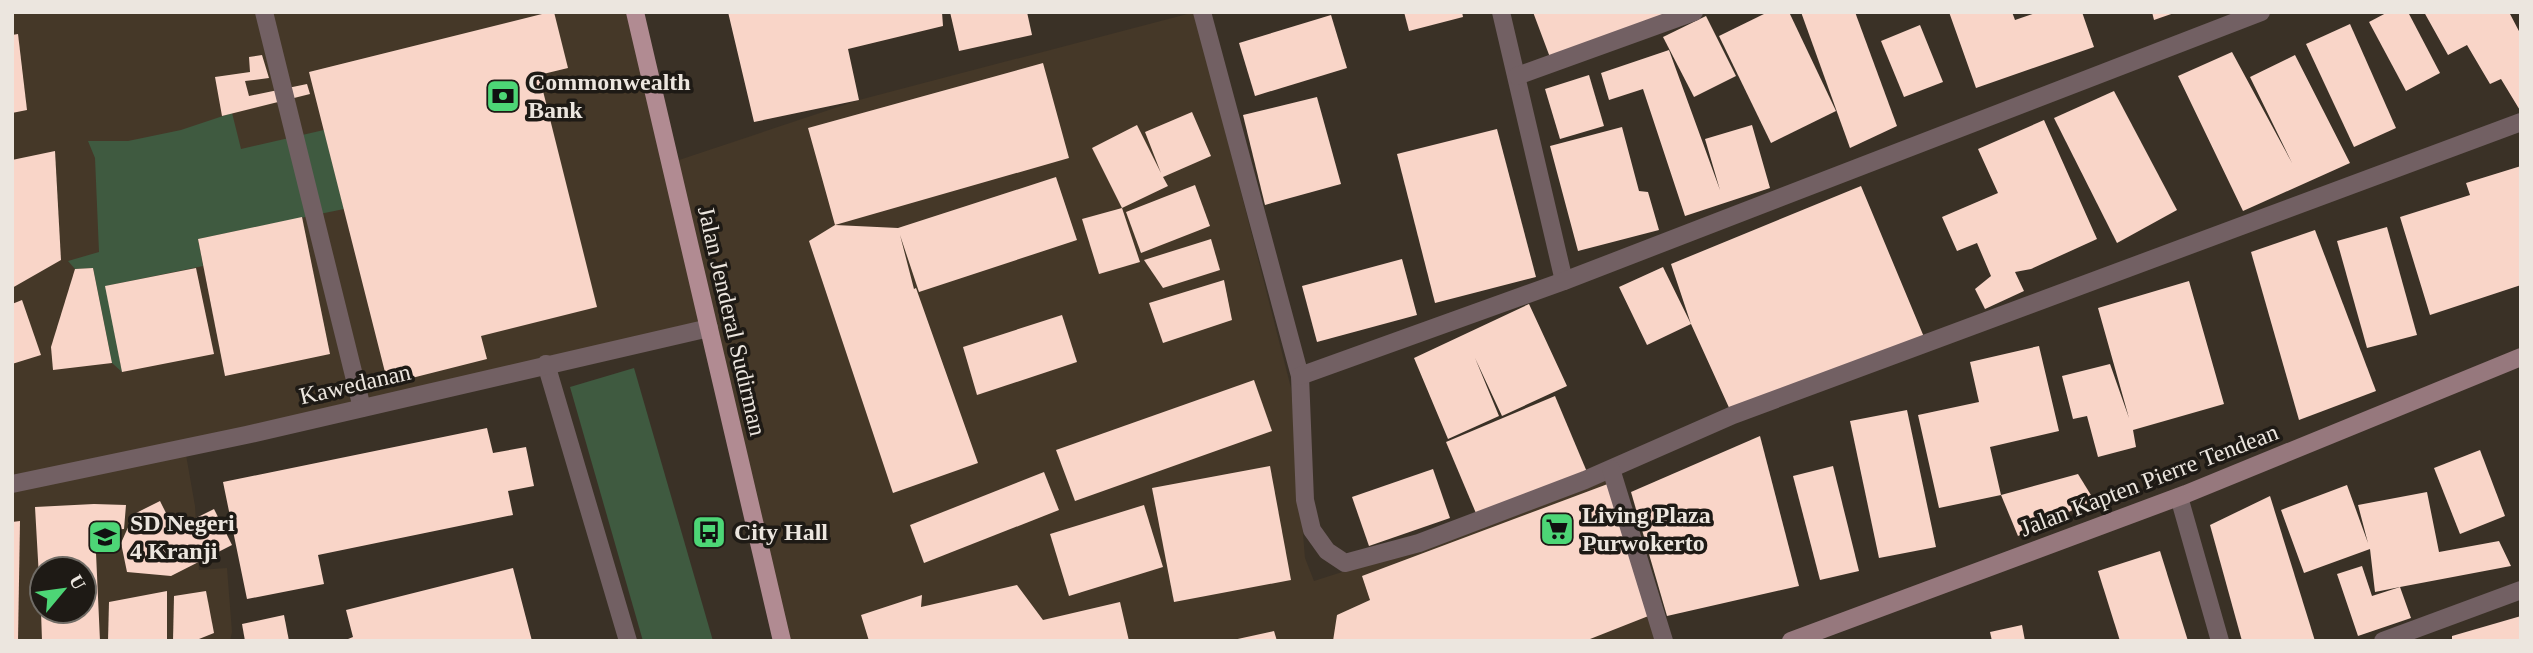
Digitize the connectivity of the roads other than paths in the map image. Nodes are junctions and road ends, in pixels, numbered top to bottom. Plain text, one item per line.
1 (264, 12) edge
2 (635, 12) edge
3 (1202, 12) edge
4 (1501, 12) edge
5 (1694, 12) edge
6 (2261, 12) edge
7 (1517, 76) junction
8 (2521, 122) edge
9 (1564, 281) junction
10 (709, 328) junction
11 (2521, 357) edge
12 (546, 364) junction
13 (1300, 376) junction
14 (362, 408) junction
15 (1611, 469) junction
16 (12, 484) edge
17 (2179, 497) junction
18 (2521, 590) edge
19 (1798, 639) edge
20 (628, 641) edge
21 (782, 641) edge
22 (1664, 641) edge
23 (2220, 641) edge
24 (2383, 641) edge

1 - 14 street
2 - 10 main road, Jalan Jenderal Sudirman
3 - 13 street
4 - 7 street
5 - 7 street
6 - 9 street
7 - 9 street
8 - 15 street
9 - 13 street
10 - 12 street, Kawedanan
10 - 21 main road, Jalan Jenderal Sudirman
11 - 17 main road, Jalan Kapten Pierre Tendean
12 - 14 street, Kawedanan
12 - 20 street
13 - 15 street
14 - 16 street, Kawedanan
15 - 22 street
17 - 19 main road, Jalan Kapten Pierre Tendean
17 - 23 street
18 - 24 street

